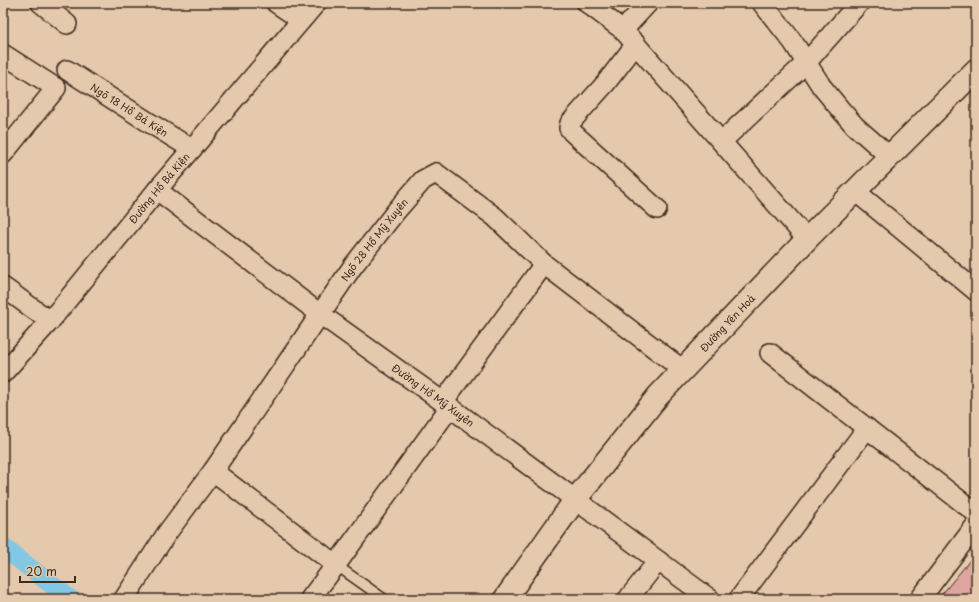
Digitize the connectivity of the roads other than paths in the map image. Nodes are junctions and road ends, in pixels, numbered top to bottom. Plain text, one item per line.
1 (41, 3) edge
2 (276, 3) edge
3 (316, 3) edge
4 (588, 3) edge
5 (647, 3) edge
6 (762, 3) edge
7 (859, 3) edge
8 (301, 20) junction
9 (67, 24) dead end
10 (630, 37) junction
11 (3, 54) edge
12 (806, 63) junction
13 (68, 70) dead end
14 (976, 70) edge
15 (722, 141) junction
16 (192, 148) junction
17 (3, 154) edge
18 (889, 156) junction
19 (157, 190) junction
20 (856, 191) junction
21 (657, 209) dead end
22 (807, 239) junction
23 (544, 264) junction
24 (3, 287) edge
25 (976, 291) edge
26 (320, 314) junction
27 (50, 321) junction
28 (770, 353) dead end
29 (683, 370) junction
30 (3, 373) edge
31 (447, 405) junction
32 (867, 428) junction
33 (213, 470) junction
34 (575, 500) junction
35 (976, 513) edge
36 (976, 525) edge
37 (658, 561) junction
38 (336, 565) junction
39 (124, 599) edge
40 (310, 599) edge
41 (384, 599) edge
42 (505, 599) edge
43 (628, 599) edge
44 (710, 599) edge
45 (739, 599) edge
46 (920, 599) edge

1 - 9 street
2 - 8 street
3 - 8 street, Đường Hồ Bá Kiện
4 - 10 street
5 - 10 street
6 - 12 street
7 - 12 street
8 - 16 street, Đường Hồ Bá Kiện
10 - 15 street
10 - 21 street
11 - 17 street
12 - 15 street
12 - 18 street
13 - 16 street, Ngõ 18 Hồ Bá Kiện
14 - 18 street, Đường Yên Hoà
15 - 22 street
16 - 19 street, Đường Hồ Bá Kiện
18 - 20 street, Đường Yên Hoà
19 - 26 street, Đường Hồ Mỹ Xuyên
19 - 27 street, Đường Hồ Bá Kiện
20 - 22 street, Đường Yên Hoà
20 - 25 street
22 - 29 street, Đường Yên Hoà
23 - 26 street, Ngõ 28 Hồ Mỹ Xuyên
23 - 29 street
23 - 31 street
24 - 27 street
26 - 31 street, Đường Hồ Mỹ Xuyên
26 - 33 street, Ngõ 28 Hồ Mỹ Xuyên
27 - 30 street, Đường Hồ Bá Kiện
28 - 32 street
29 - 34 street, Đường Yên Hoà
31 - 34 street, Đường Hồ Mỹ Xuyên
31 - 38 street
32 - 35 street
32 - 45 street
33 - 38 street
33 - 39 street, Ngõ 28 Hồ Mỹ Xuyên
34 - 37 street, Đường Hồ Mỹ Xuyên
34 - 42 street, Đường Yên Hoà
36 - 46 street
37 - 43 street
37 - 44 street, Đường Hồ Mỹ Xuyên
38 - 40 street
38 - 41 lane

